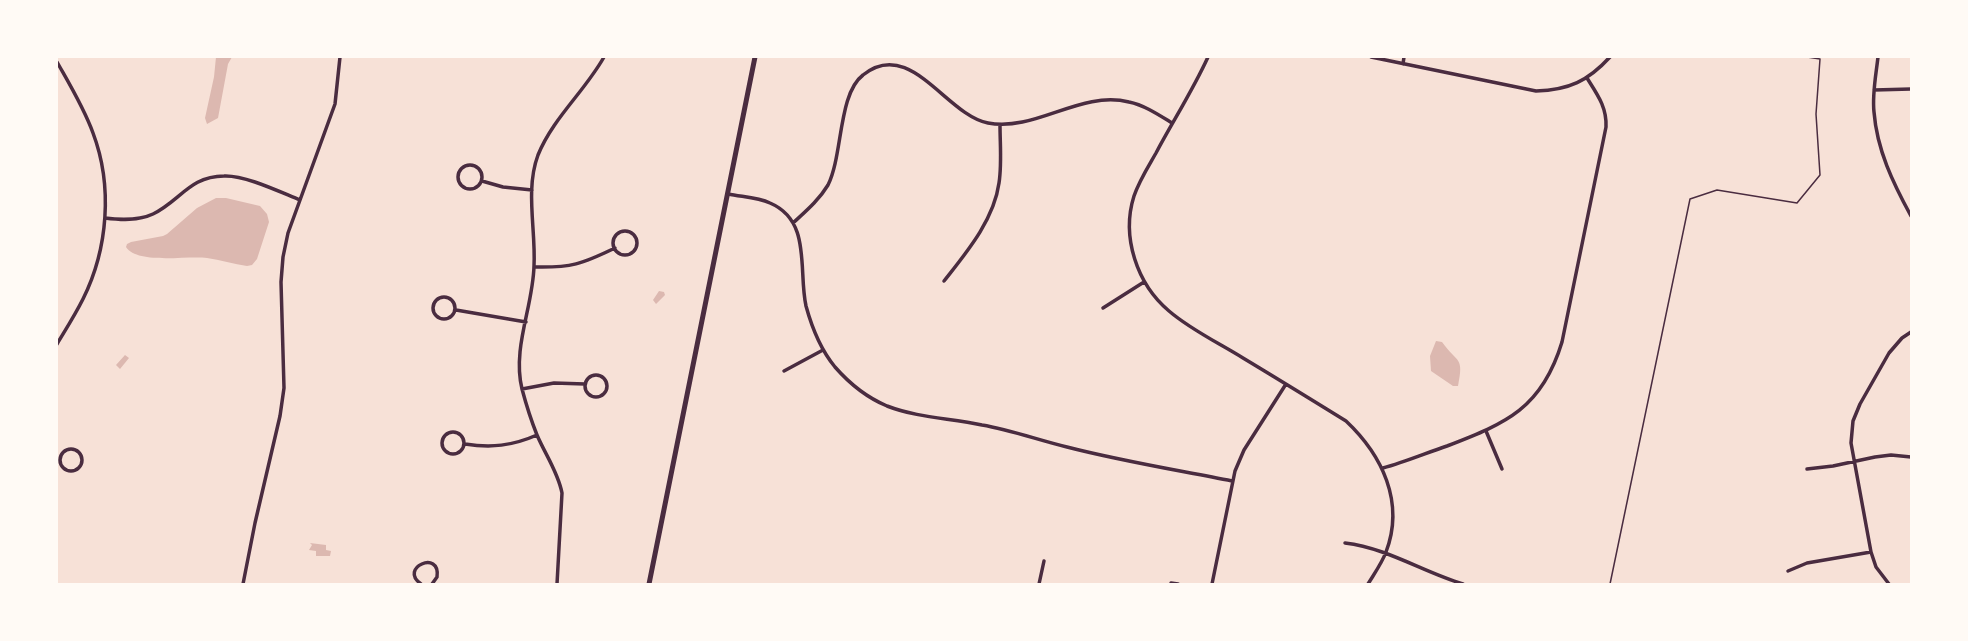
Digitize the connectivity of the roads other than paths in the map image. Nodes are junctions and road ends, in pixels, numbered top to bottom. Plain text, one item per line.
1 (340, 57) edge
2 (604, 57) edge
3 (755, 57) edge
4 (1208, 57) edge
5 (1371, 57) edge
6 (1404, 57) edge
7 (1610, 57) edge
8 (1878, 57) edge
9 (57, 62) edge
10 (1403, 64) junction
11 (1587, 78) junction
12 (1911, 89) edge
13 (1874, 90) junction
14 (1172, 123) junction
15 (1000, 125) junction
16 (482, 181) junction
17 (532, 190) junction
18 (728, 194) junction
19 (300, 200) junction
20 (1911, 216) edge
21 (105, 218) junction
22 (793, 223) junction
23 (615, 248) junction
24 (534, 267) junction
25 (944, 281) dead end
26 (1144, 282) junction
27 (1103, 308) dead end
28 (456, 310) junction
29 (526, 322) junction
30 (1911, 332) edge
31 (57, 344) edge
32 (823, 350) junction
33 (784, 371) dead end
34 (585, 384) junction
35 (1286, 384) junction
36 (522, 389) junction
37 (1486, 431) junction
38 (537, 435) junction
39 (465, 444) junction
40 (1911, 457) edge
41 (58, 460) edge
42 (1854, 462) junction
43 (1383, 468) junction
44 (1502, 469) dead end
45 (1807, 469) dead end
46 (1232, 481) junction
47 (1345, 544) dead end
48 (1871, 552) junction
49 (1386, 553) junction
50 (1044, 561) dead end
51 (1788, 570) dead end
52 (1171, 583) dead end
53 (243, 584) edge
54 (421, 584) edge
55 (432, 584) edge
56 (556, 584) edge
57 (649, 584) edge
58 (1039, 584) edge
59 (1178, 584) edge
60 (1212, 584) edge
61 (1368, 584) edge
62 (1463, 584) edge
63 (1888, 584) edge

1 - 19 street
2 - 17 street
3 - 18 main road
4 - 14 street
5 - 10 street
6 - 10 street
7 - 11 street
8 - 13 street
9 - 21 street
10 - 11 street
11 - 37 street
12 - 13 street
13 - 20 street
14 - 15 street
14 - 26 street
15 - 22 street
15 - 25 street
16 - 16 street
16 - 17 street
17 - 24 street
18 - 22 street
18 - 57 main road
19 - 21 street
19 - 53 street
21 - 31 street
22 - 32 street
23 - 23 street
23 - 24 street
24 - 29 street
26 - 27 street
26 - 35 street
28 - 28 street
28 - 29 street
29 - 36 street
30 - 42 street
32 - 33 street
32 - 46 street
34 - 34 street
34 - 36 street
35 - 43 street
35 - 46 street
36 - 38 street
37 - 43 street
37 - 44 street
38 - 39 street
38 - 56 street
39 - 39 street
40 - 42 street
41 - 41 street
42 - 45 street
42 - 48 street
43 - 49 street
46 - 60 street
47 - 49 street
48 - 51 street
48 - 63 street
49 - 61 street
49 - 62 street
50 - 58 street
52 - 59 street
54 - 55 street

